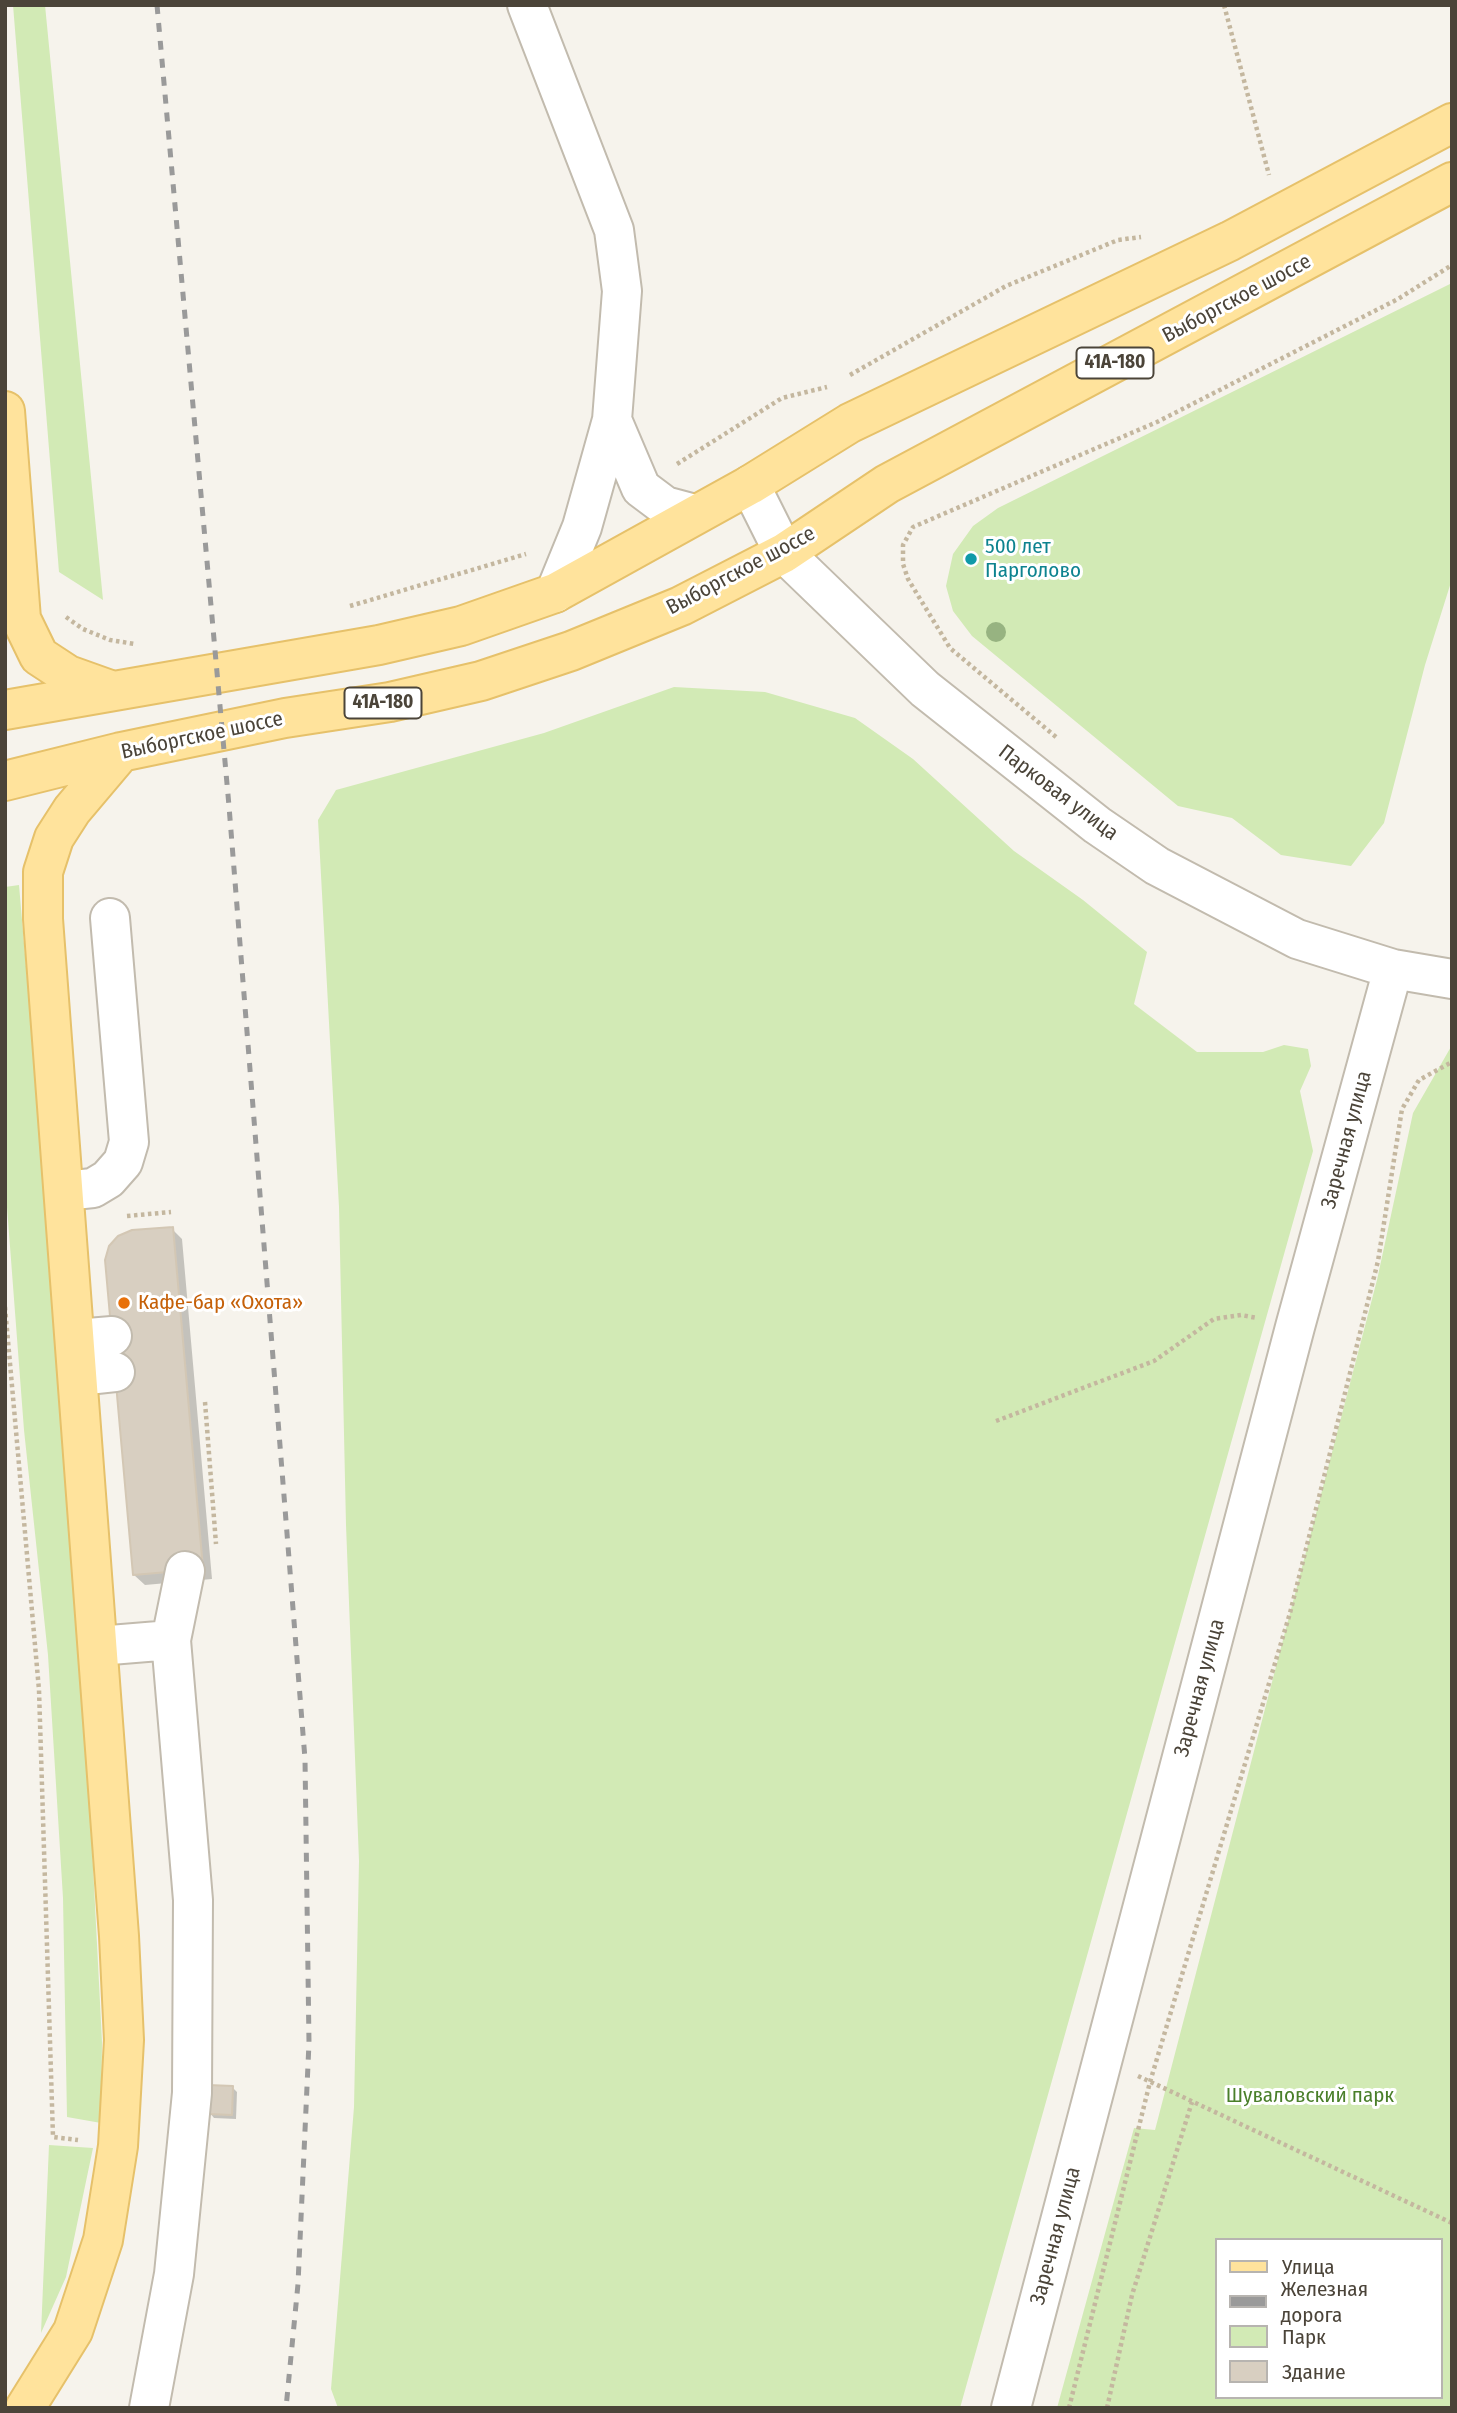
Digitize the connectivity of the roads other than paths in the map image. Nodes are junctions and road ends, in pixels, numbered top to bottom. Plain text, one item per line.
1 (527, 5) edge
2 (1452, 122) edge
3 (1452, 182) edge
4 (5, 411) edge
5 (612, 421) junction
6 (750, 485) junction
7 (695, 514) junction
8 (784, 553) junction
9 (555, 593) junction
10 (110, 690) junction
11 (5, 710) edge
12 (121, 752) junction
13 (5, 781) edge
14 (110, 918) dead end
15 (1393, 970) junction
16 (1452, 979) edge
17 (64, 1191) junction
18 (185, 1571) dead end
19 (171, 1640) junction
20 (98, 1646) junction
21 (25, 2408) edge
22 (149, 2408) edge
23 (1011, 2408) edge

1 - 5 street
2 - 6 main road, 41А-180
3 - 8 main road, Выборгское шоссе / 41А-180
4 - 10 main road
5 - 7 street
5 - 9 street
6 - 7 main road, 41А-180
6 - 8 street, Парковая улица
7 - 9 main road, 41А-180
8 - 12 main road, Выборгское шоссе / 41А-180
8 - 15 street, Парковая улица
9 - 10 main road, 41А-180
10 - 11 main road, 41А-180
12 - 13 main road, Выборгское шоссе / 41А-180
12 - 17 main road
14 - 17 street
15 - 16 street, Парковая улица
15 - 23 street, Заречная улица
17 - 20 main road
18 - 19 street
19 - 20 street
19 - 22 street
20 - 21 main road

